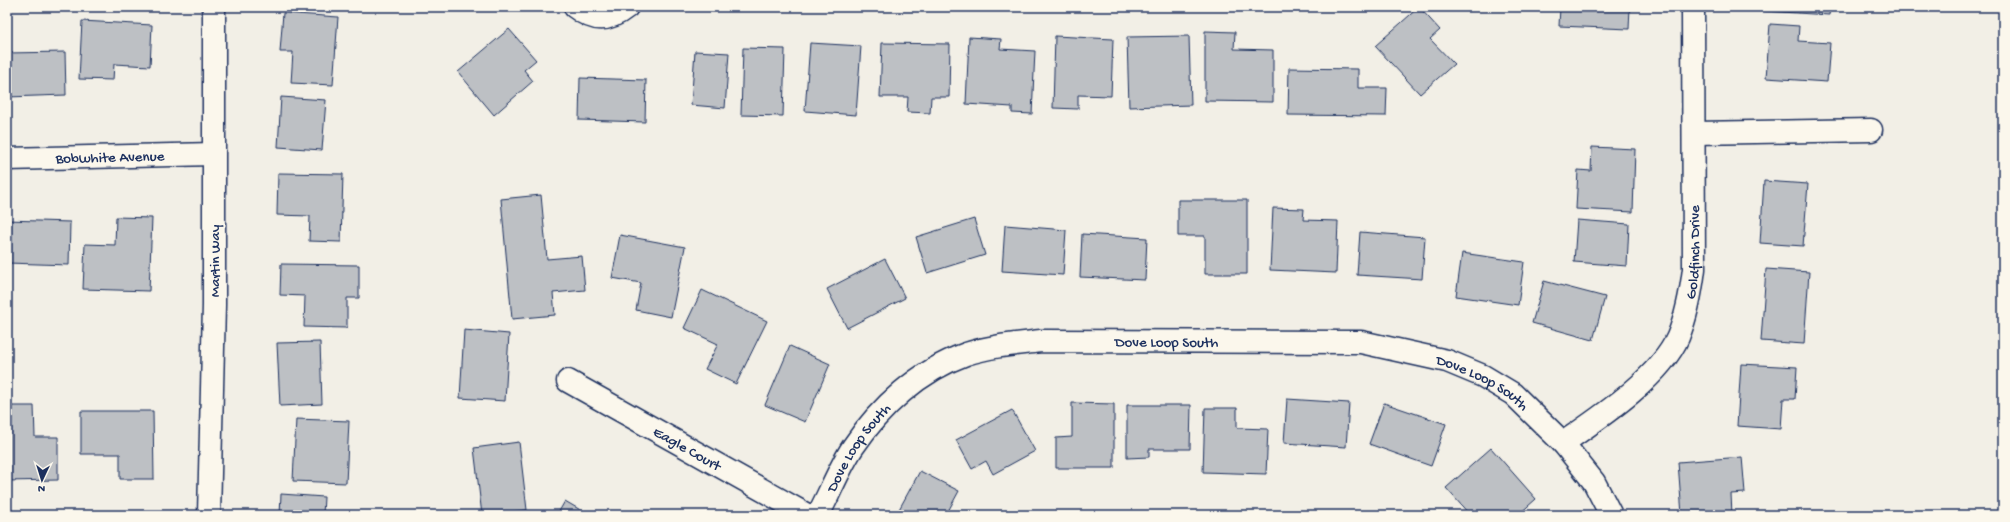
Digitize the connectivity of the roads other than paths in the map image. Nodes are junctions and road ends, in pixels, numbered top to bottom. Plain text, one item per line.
1 (214, 7) edge
2 (575, 7) edge
3 (627, 7) edge
4 (1693, 7) edge
5 (1871, 130) dead end
6 (1694, 133) junction
7 (213, 154) junction
8 (7, 159) edge
9 (568, 381) dead end
10 (1563, 443) junction
11 (209, 515) edge
12 (807, 515) edge
13 (818, 515) edge
14 (1611, 515) edge

1 - 7 street, Martin Way
2 - 3 street
4 - 6 street, Goldfinch Drive
5 - 6 street
6 - 10 street, Goldfinch Drive
7 - 8 street, Bobwhite Avenue
7 - 11 street, Martin Way
9 - 12 street, Eagle Court
10 - 13 street, Dove Loop South
10 - 14 street, Dove Loop South

